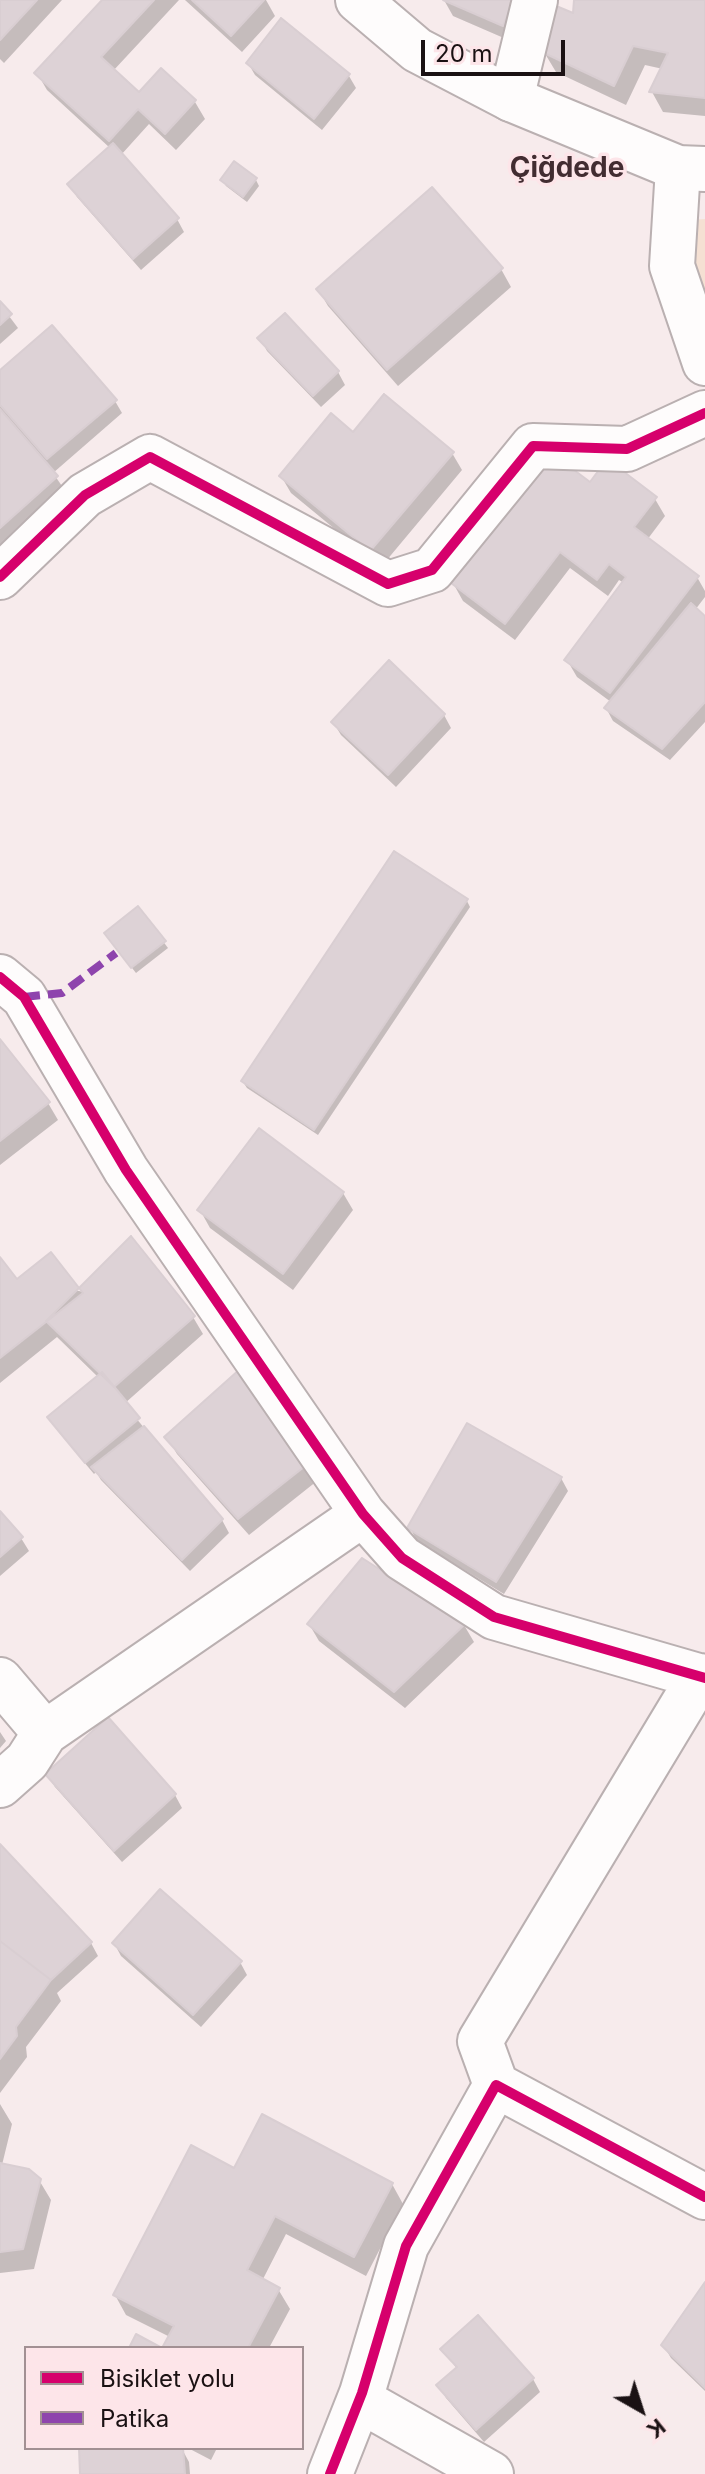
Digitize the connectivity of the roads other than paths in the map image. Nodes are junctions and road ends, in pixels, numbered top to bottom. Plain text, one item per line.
1 (358, 0) edge
2 (535, 0) edge
3 (511, 99) junction
4 (692, 168) edge
5 (705, 363) edge
6 (705, 413) edge
7 (0, 577) edge
8 (0, 977) edge
9 (363, 1514) junction
10 (703, 1677) edge
11 (0, 1680) edge
12 (45, 1733) junction
13 (0, 1785) edge
14 (496, 2085) junction
15 (705, 2197) edge
16 (360, 2400) junction
17 (330, 2474) edge
18 (491, 2474) edge

1 - 3 street
2 - 3 street
3 - 4 street
4 - 5 street
6 - 7 street
8 - 9 street
9 - 10 street
9 - 12 street
10 - 14 street
11 - 12 street
12 - 13 street
14 - 15 street
14 - 16 street
16 - 17 street
16 - 18 street

